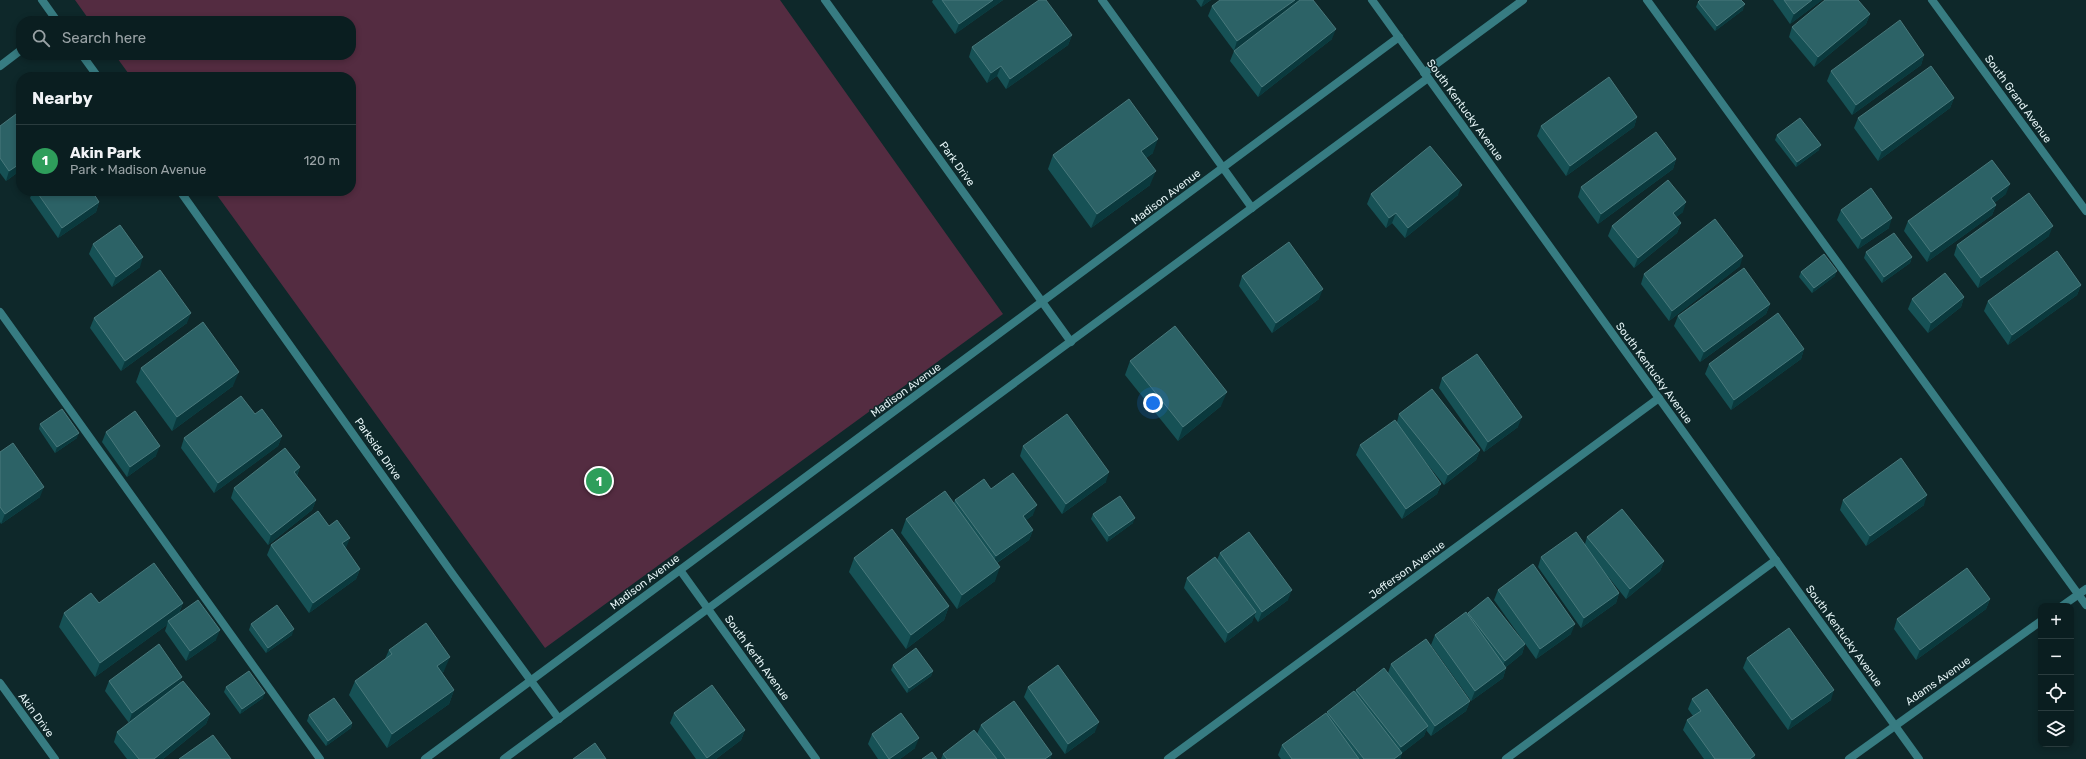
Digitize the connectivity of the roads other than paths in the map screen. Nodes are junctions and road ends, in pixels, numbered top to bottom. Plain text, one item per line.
1 (42, 0) edge
2 (825, 0) edge
3 (1102, 0) edge
4 (1372, 0) edge
5 (1523, 0) edge
6 (1647, 0) edge
7 (1932, 0) edge
8 (53, 16) edge
9 (1399, 37) junction
10 (16, 54) edge
11 (86, 60) edge
12 (0, 66) edge
13 (94, 72) edge
14 (1426, 75) junction
15 (1224, 168) junction
16 (184, 196) edge
17 (1252, 208) junction
18 (2086, 211) edge
19 (1042, 302) junction
20 (0, 312) edge
21 (1071, 342) junction
22 (1659, 398) junction
23 (1776, 560) junction
24 (680, 570) junction
25 (2086, 589) edge
26 (2079, 594) junction
27 (2066, 603) edge
28 (2086, 605) edge
29 (708, 609) junction
30 (2038, 623) edge
31 (530, 681) junction
32 (0, 683) edge
33 (558, 719) junction
34 (1895, 725) junction
35 (55, 759) edge
36 (320, 759) edge
37 (425, 759) edge
38 (504, 759) edge
39 (816, 759) edge
40 (1168, 759) edge
41 (1506, 759) edge
42 (1849, 759) edge
43 (1919, 759) edge

1 - 8 street
2 - 19 street, Park Drive
3 - 15 street
4 - 9 street, South Kentucky Avenue
5 - 14 street
6 - 26 street
7 - 18 street, South Grand Avenue
9 - 14 street, South Kentucky Avenue
9 - 15 street, Madison Avenue
10 - 12 street
11 - 13 street
14 - 17 street
14 - 22 street, South Kentucky Avenue
15 - 17 street
15 - 19 street, Madison Avenue
16 - 31 street, Parkside Drive
17 - 21 street
19 - 21 street, Park Drive
19 - 24 street, Madison Avenue
20 - 36 street
21 - 29 street
22 - 23 street, South Kentucky Avenue
22 - 40 street, Jefferson Avenue
23 - 34 street, South Kentucky Avenue
23 - 41 street
24 - 29 street, South Kerth Avenue
24 - 31 street, Madison Avenue
25 - 26 street
26 - 27 street
26 - 28 street
29 - 33 street
29 - 39 street, South Kerth Avenue
30 - 34 street, Adams Avenue
31 - 33 street, Parkside Drive
31 - 37 street, Madison Avenue
32 - 35 street, Akin Drive
33 - 38 street
34 - 42 street, Adams Avenue
34 - 43 street, South Kentucky Avenue

